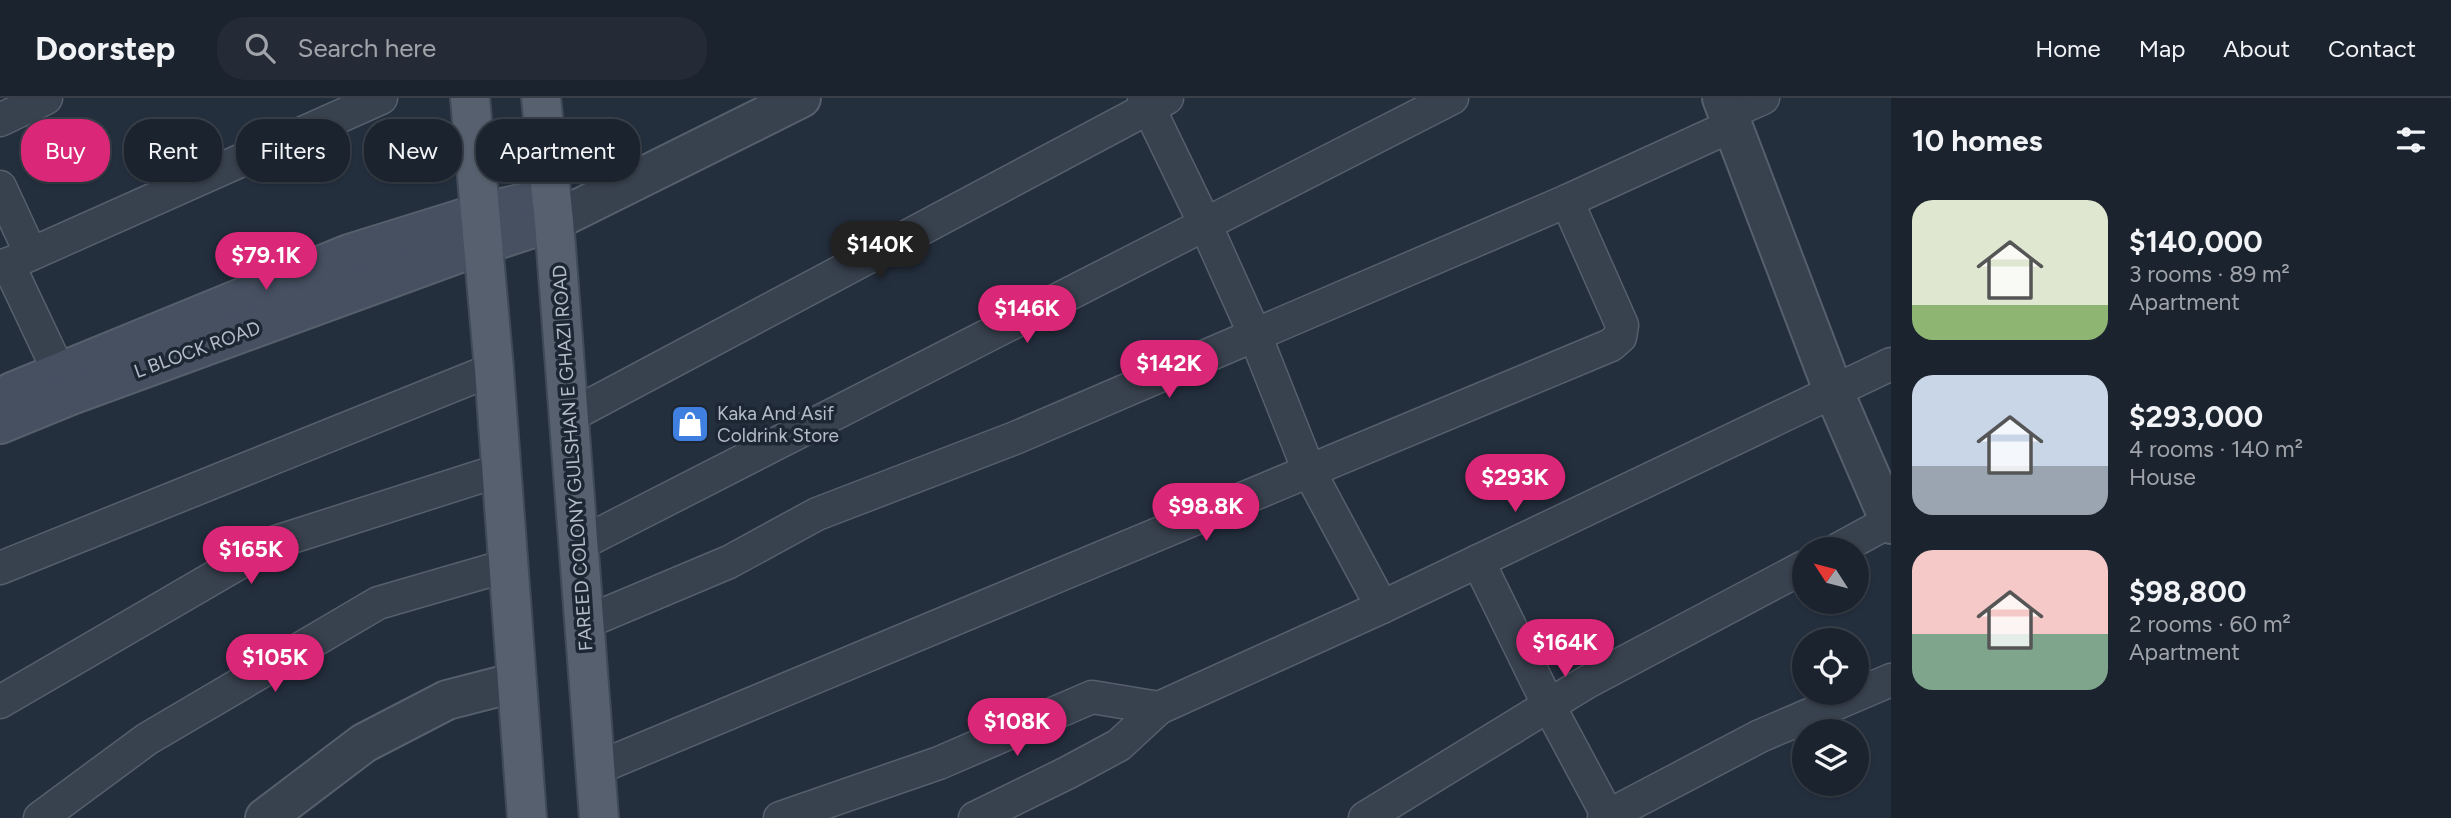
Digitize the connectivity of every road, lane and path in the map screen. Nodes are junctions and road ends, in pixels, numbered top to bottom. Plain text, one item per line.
1 (46, 98) edge
2 (381, 98) edge
3 (470, 98) edge
4 (541, 98) edge
5 (801, 98) edge
6 (1452, 98) edge
7 (1763, 98) edge
8 (1153, 101) edge
9 (1728, 112) edge
10 (0, 120) edge
11 (0, 187) edge
12 (1567, 201) junction
13 (552, 209) junction
14 (1205, 224) junction
15 (483, 228) junction
16 (13, 262) edge
17 (1255, 335) junction
18 (1891, 364) edge
19 (494, 369) junction
20 (65, 383) junction
21 (1833, 390) junction
22 (0, 397) edge
23 (568, 417) junction
24 (0, 424) edge
25 (501, 470) junction
26 (1309, 471) junction
27 (1890, 523) edge
28 (1863, 537) edge
29 (578, 545) junction
30 (1478, 561) junction
31 (509, 565) junction
32 (0, 568) edge
33 (1792, 573) edge
34 (1382, 607) junction
35 (584, 623) junction
36 (1891, 680) edge
37 (517, 682) junction
38 (0, 702) edge
39 (1549, 706) junction
40 (1159, 708) junction
41 (595, 769) junction
42 (1607, 817) edge
43 (40, 818) edge
44 (265, 818) edge
45 (527, 818) edge
46 (599, 818) edge
47 (780, 818) edge
48 (975, 818) edge
49 (1365, 818) edge

1 - 10 street
2 - 16 street
3 - 15 main road
4 - 13 main road, FAREED COLONY GULSHAN E GHAZI ROAD
5 - 13 street
6 - 14 street
7 - 9 street
8 - 14 street
8 - 23 street
9 - 12 street
9 - 21 street
11 - 16 street
12 - 17 street
12 - 26 street
13 - 15 main road, L BLOCK ROAD
13 - 23 main road, FAREED COLONY GULSHAN E GHAZI ROAD
14 - 17 street
14 - 29 street
15 - 19 main road
15 - 20 main road, L BLOCK ROAD
16 - 20 street
17 - 26 street
17 - 35 street
18 - 21 street
19 - 25 main road
19 - 32 street
20 - 22 main road, L BLOCK ROAD
20 - 24 main road, L BLOCK ROAD
21 - 27 street
21 - 30 street
23 - 29 main road, FAREED COLONY GULSHAN E GHAZI ROAD
25 - 31 main road
25 - 38 street
26 - 34 street
26 - 41 street
27 - 28 street
29 - 35 main road, FAREED COLONY GULSHAN E GHAZI ROAD
30 - 34 street
30 - 39 street
31 - 37 main road
31 - 43 street
33 - 39 street
34 - 40 street
35 - 41 main road, FAREED COLONY GULSHAN E GHAZI ROAD
36 - 42 street
37 - 44 street
37 - 45 main road
39 - 42 street
39 - 49 street
40 - 47 street
40 - 48 street
41 - 46 main road, FAREED COLONY GULSHAN E GHAZI ROAD

